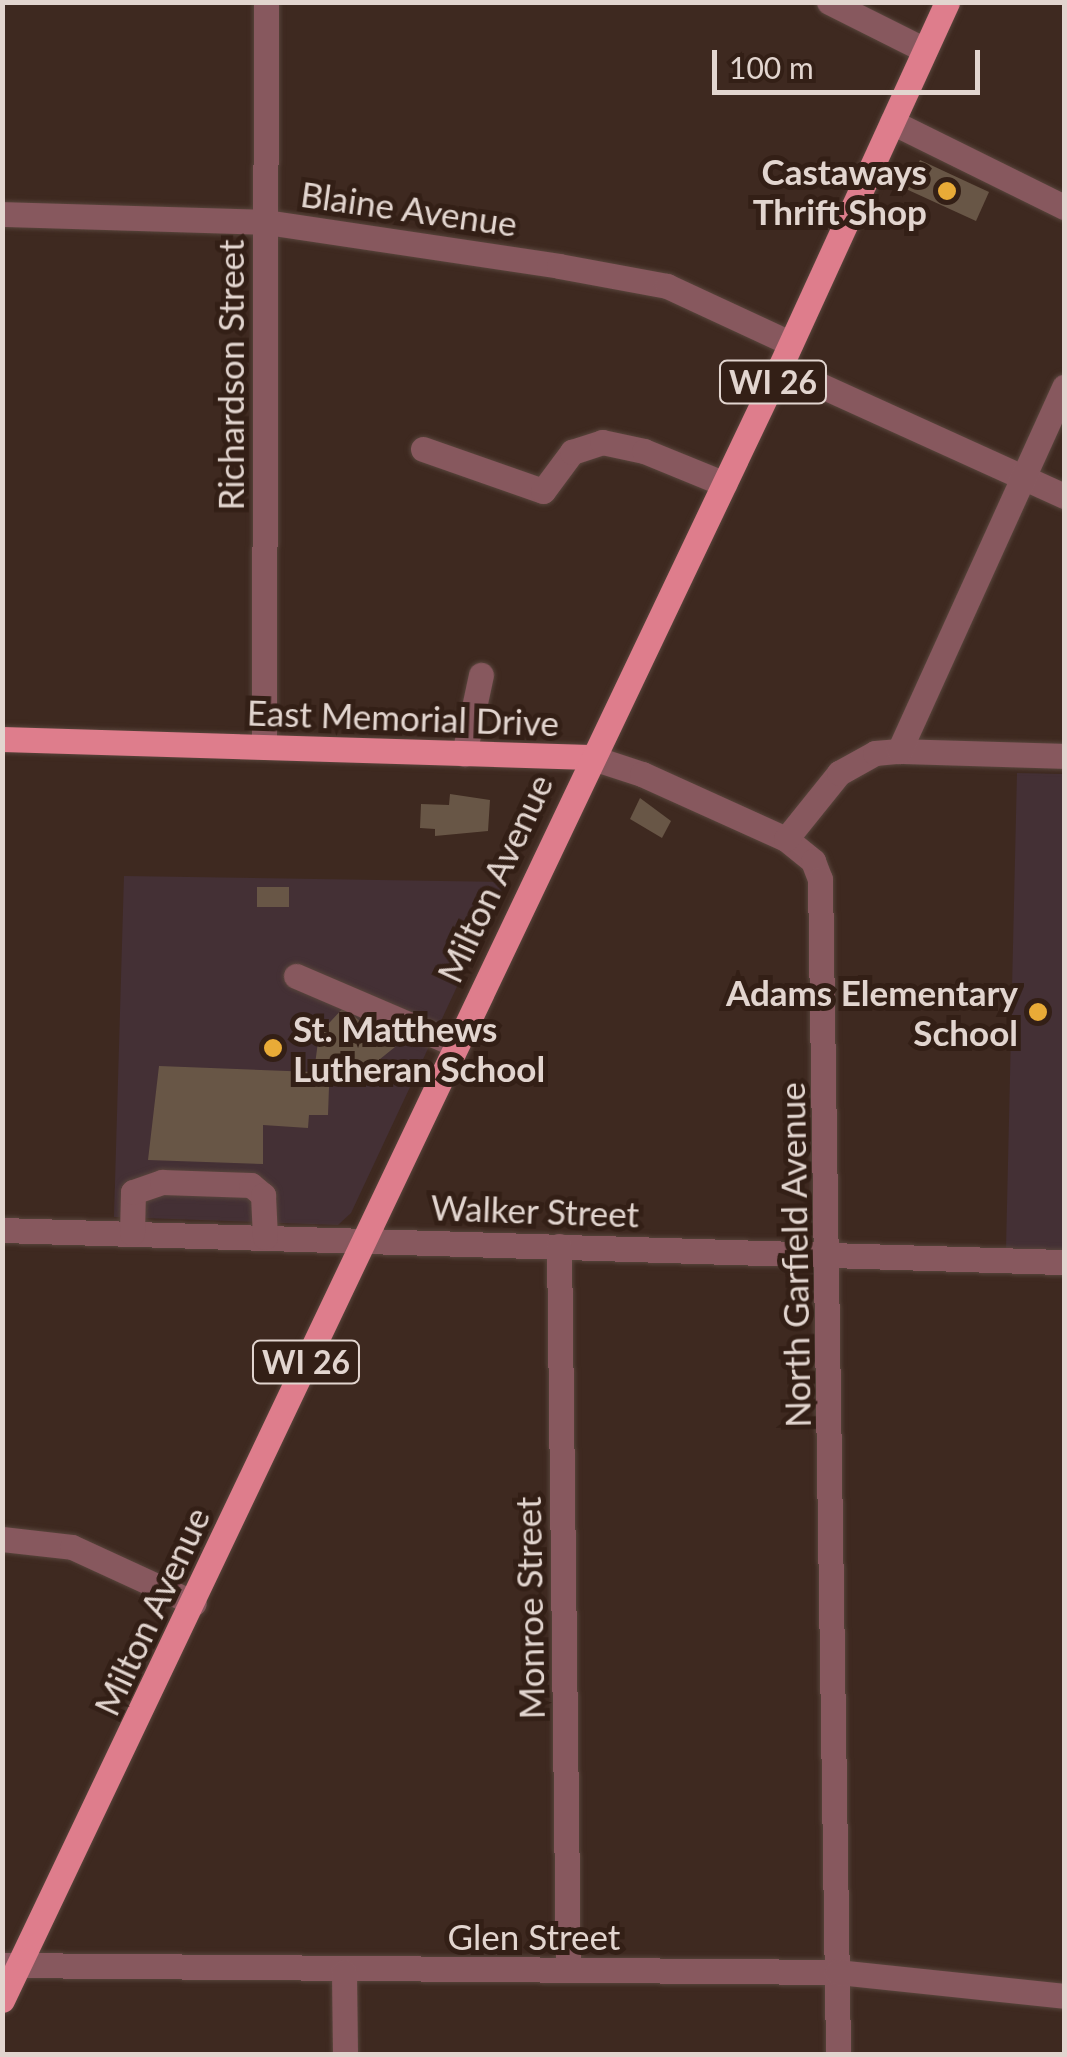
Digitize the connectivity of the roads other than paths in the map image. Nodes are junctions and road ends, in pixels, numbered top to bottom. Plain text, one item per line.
1 (266, 2) edge
2 (829, 2) edge
3 (947, 2) edge
4 (925, 50) junction
5 (892, 122) junction
6 (1064, 207) edge
7 (2, 214) edge
8 (266, 222) junction
9 (785, 355) junction
10 (1064, 387) edge
11 (423, 449) dead end
12 (1021, 481) junction
13 (725, 484) junction
14 (1064, 496) edge
15 (481, 674) dead end
16 (2, 739) edge
17 (264, 747) junction
18 (899, 750) junction
19 (464, 754) junction
20 (1064, 756) edge
21 (590, 757) junction
22 (786, 839) junction
23 (296, 976) dead end
24 (455, 1044) junction
25 (2, 1230) edge
26 (132, 1233) junction
27 (265, 1237) junction
28 (364, 1239) junction
29 (559, 1246) junction
30 (830, 1254) junction
31 (1064, 1262) edge
32 (2, 1538) edge
33 (194, 1603) junction
34 (11, 1966) edge
35 (568, 1970) junction
36 (344, 1972) junction
37 (837, 1972) junction
38 (1064, 1996) edge
39 (2, 2000) edge
40 (344, 2054) edge
41 (838, 2054) edge

1 - 8 street, Richardson Street
2 - 4 street
3 - 4 main road, Milton Avenue / WI 26
4 - 5 main road, Milton Avenue / WI 26
5 - 6 street
5 - 9 main road, Milton Avenue / WI 26
7 - 8 street, Blaine Avenue
8 - 9 street, Blaine Avenue
8 - 17 street, Richardson Street
9 - 12 street, Blaine Avenue
9 - 13 main road, Milton Avenue / WI 26
10 - 12 street
11 - 13 street
12 - 14 street, Blaine Avenue
12 - 18 street
13 - 21 main road, Milton Avenue / WI 26
15 - 19 street
16 - 17 main road, East Memorial Drive
17 - 19 main road, East Memorial Drive
18 - 20 street
18 - 22 street
19 - 21 main road, East Memorial Drive
21 - 22 street, East Memorial Drive
21 - 24 main road, Milton Avenue / WI 26
22 - 30 street, North Garfield Avenue
23 - 24 street
24 - 28 main road, Milton Avenue / WI 26
25 - 26 street, Walker Street
26 - 27 street, Walker Street
26 - 27 street
27 - 28 street, Walker Street
28 - 29 street, Walker Street
28 - 33 main road, Milton Avenue / WI 26
29 - 30 street, Walker Street
29 - 35 street, Monroe Street
30 - 31 street, Walker Street
30 - 37 street, North Garfield Avenue
32 - 33 street
33 - 34 main road, Milton Avenue / WI 26
34 - 36 street, Glen Street
34 - 39 main road, Milton Avenue / WI 26
35 - 36 street, Glen Street
35 - 37 street, Glen Street
36 - 40 street
37 - 38 street, Glen Street
37 - 41 street, North Garfield Avenue

